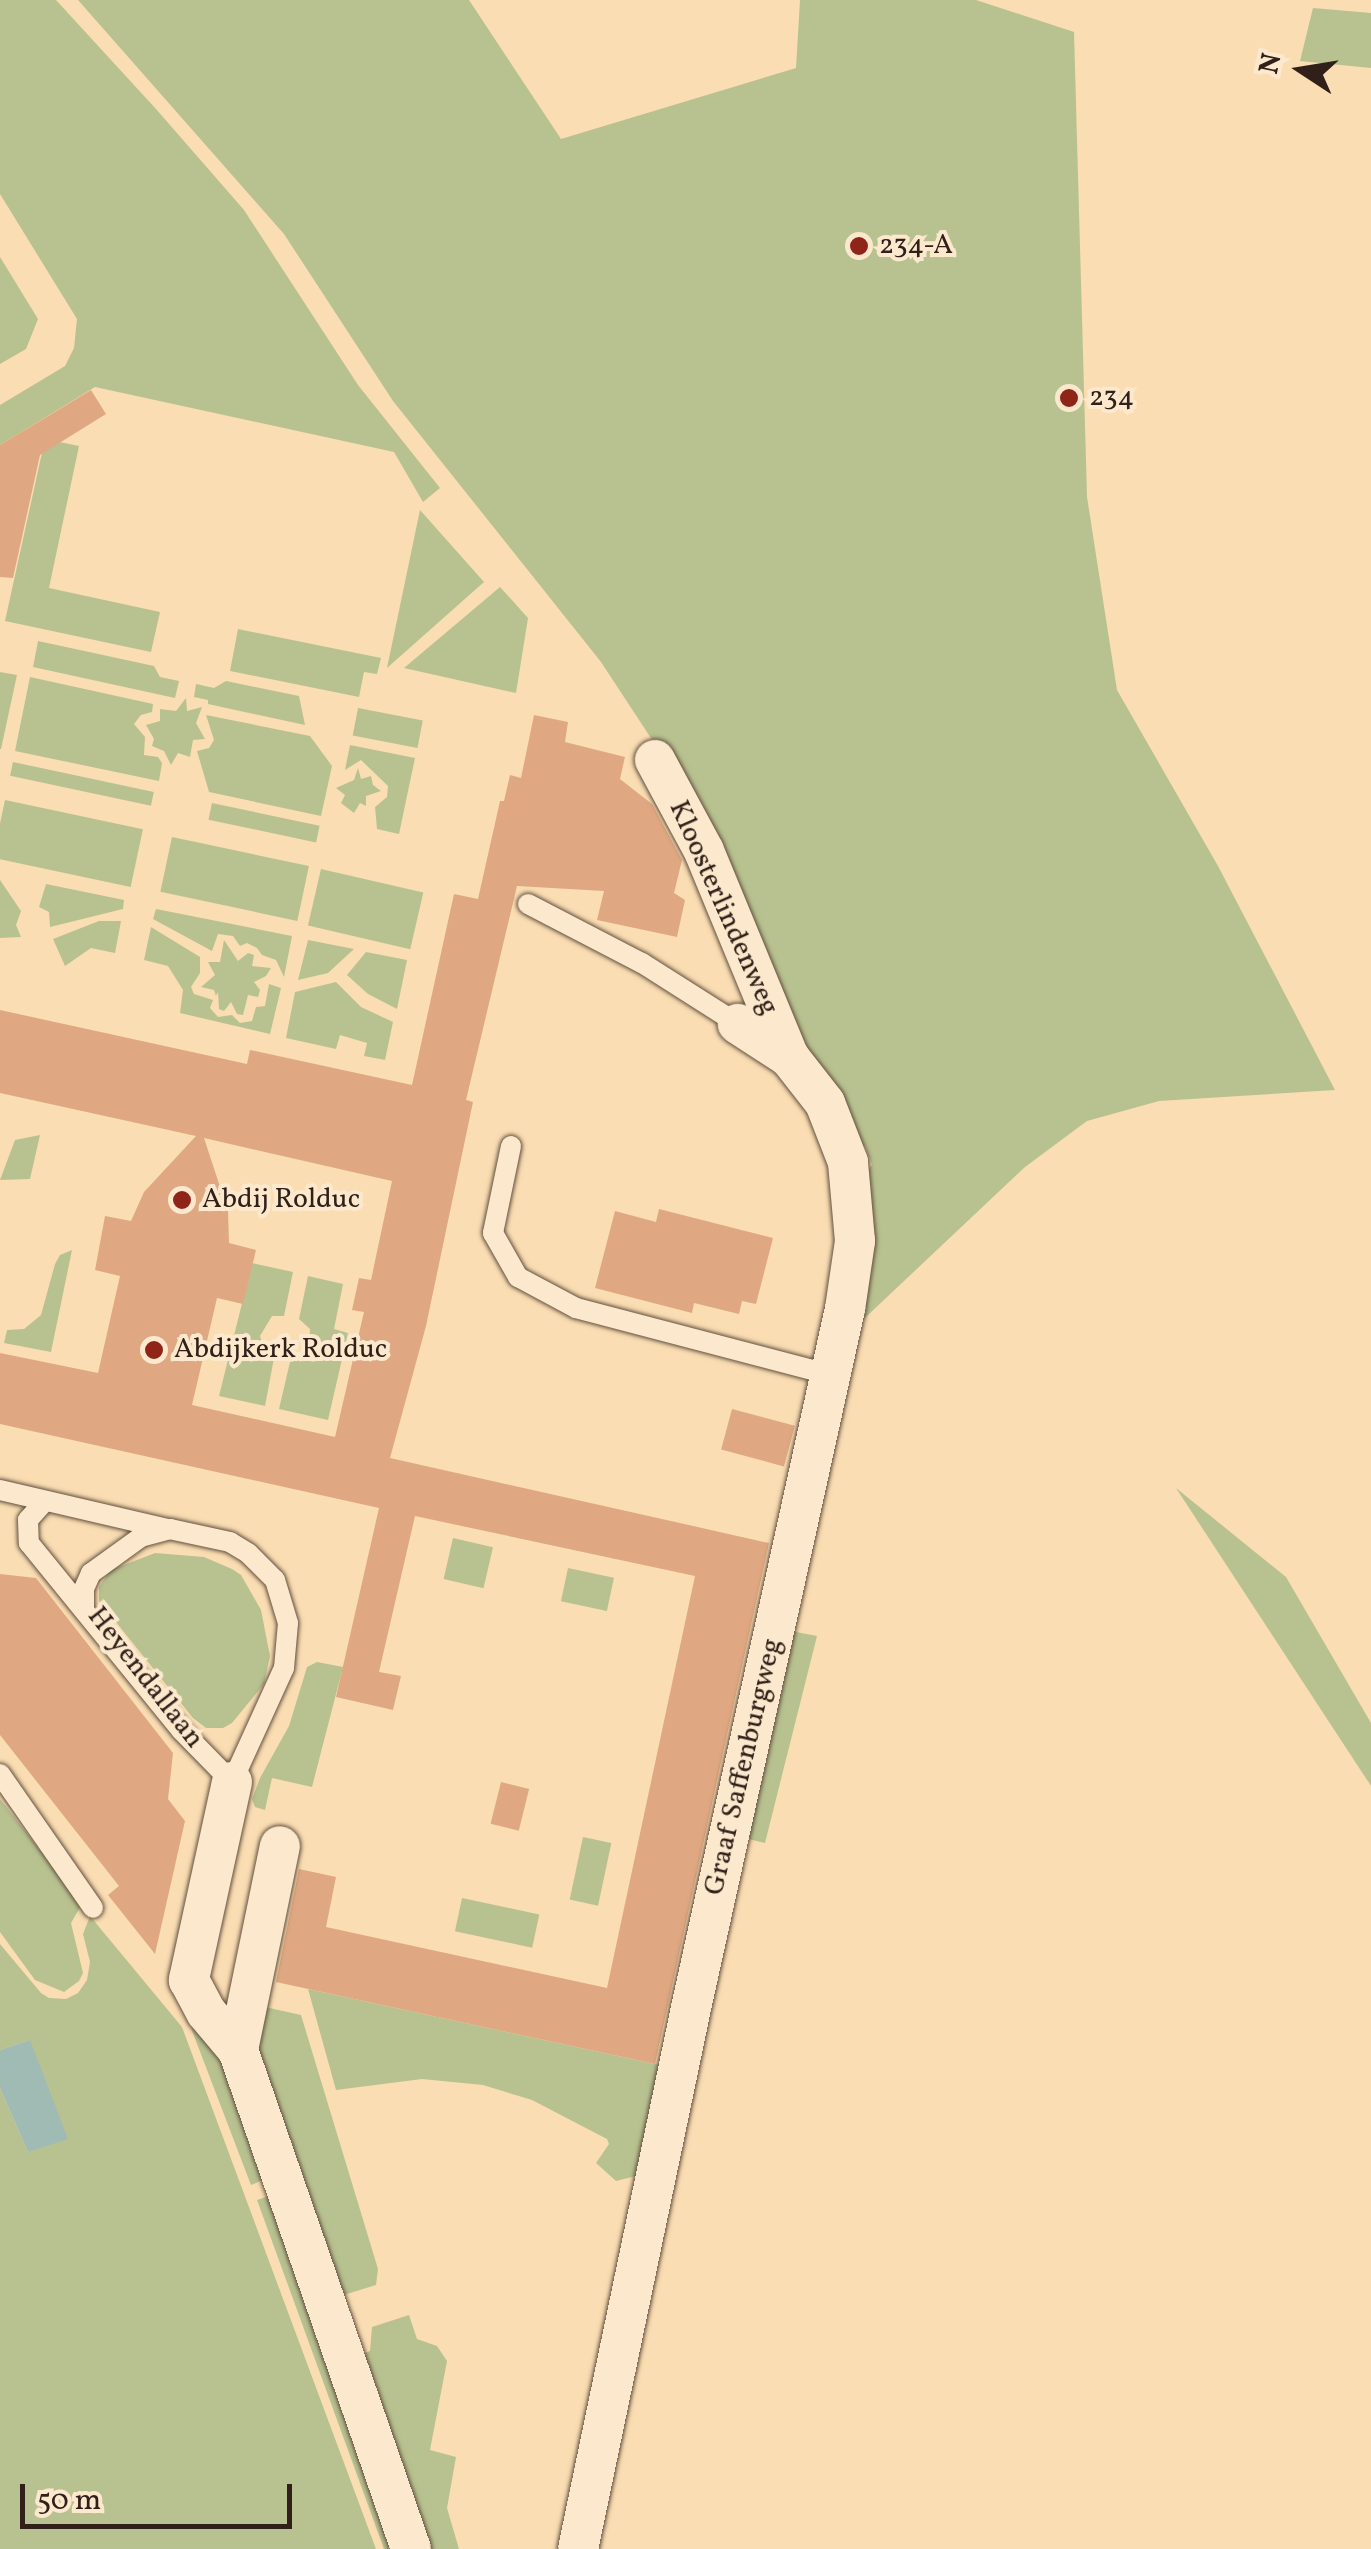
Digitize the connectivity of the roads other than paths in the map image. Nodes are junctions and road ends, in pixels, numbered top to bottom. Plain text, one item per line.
1 (655, 760) dead end
2 (528, 904) dead end
3 (738, 1024) joint
4 (788, 1057) junction
5 (512, 1146) dead end
6 (828, 1374) junction
7 (0, 1490) edge
8 (44, 1502) junction
9 (170, 1529) junction
10 (84, 1610) junction
11 (0, 1774) edge
12 (232, 1782) junction
13 (280, 1846) dead end
14 (92, 1908) dead end
15 (238, 2050) junction
16 (411, 2549) edge
17 (578, 2549) edge

1 - 4 street, Kloosterlindenweg
2 - 3 lane
3 - 4 street, Graaf Saffenburgweg
4 - 6 street, Graaf Saffenburgweg
5 - 6 lane
6 - 17 street, Graaf Saffenburgweg
7 - 8 lane
8 - 9 lane
8 - 10 lane
9 - 10 lane, Heyendallaan
9 - 12 lane
10 - 12 lane, Heyendallaan
11 - 14 lane
12 - 15 street
13 - 15 street
15 - 16 street

